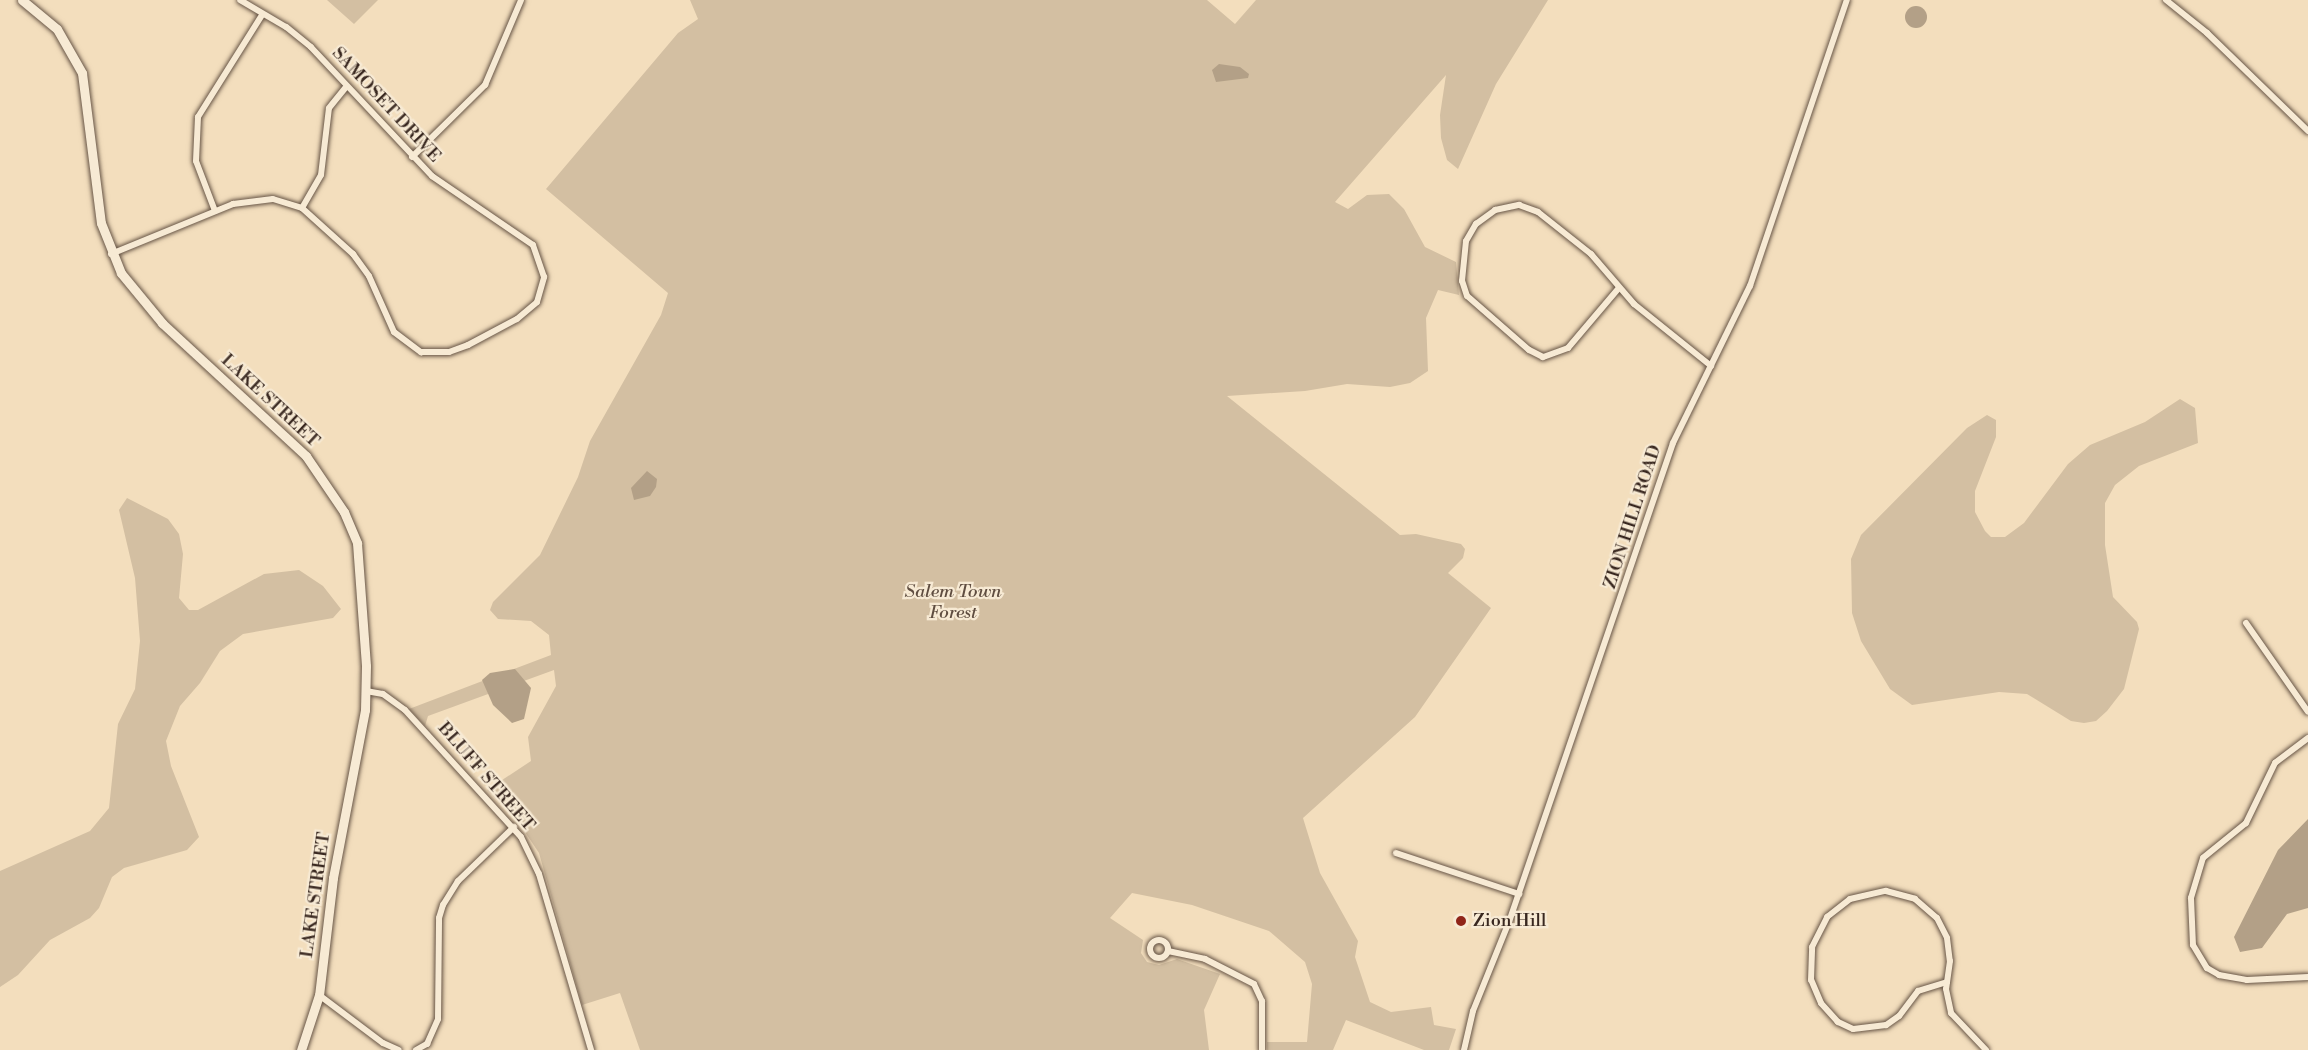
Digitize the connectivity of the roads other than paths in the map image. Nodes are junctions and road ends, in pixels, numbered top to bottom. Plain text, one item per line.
1 (22, 0) edge
2 (240, 0) edge
3 (521, 0) edge
4 (1847, 0) edge
5 (2166, 0) edge
6 (262, 15) junction
7 (347, 86) junction
8 (2308, 130) edge
9 (412, 157) junction
10 (302, 208) junction
11 (215, 211) junction
12 (111, 254) junction
13 (1618, 289) junction
14 (1711, 366) junction
15 (2246, 623) dead end
16 (366, 691) junction
17 (2308, 712) edge
18 (2308, 738) edge
19 (514, 826) junction
20 (1396, 853) dead end
21 (1519, 894) junction
22 (1168, 951) dead end
23 (2308, 977) edge
24 (1947, 982) junction
25 (319, 995) junction
26 (301, 1050) edge
27 (399, 1050) edge
28 (416, 1050) edge
29 (591, 1050) edge
30 (1262, 1050) edge
31 (1464, 1050) edge
32 (1986, 1050) edge

1 - 12 street, LAKE STREET
2 - 6 street, SAMOSET DRIVE
3 - 9 street
4 - 14 street, ZION HILL ROAD
5 - 8 street
6 - 7 street, SAMOSET DRIVE
6 - 11 street
7 - 9 street, SAMOSET DRIVE
7 - 10 street
9 - 10 street, SAMOSET DRIVE
10 - 11 street, SAMOSET DRIVE
11 - 12 street, SAMOSET DRIVE
12 - 16 street, LAKE STREET
13 - 13 street
13 - 14 street
14 - 21 street, ZION HILL ROAD
15 - 17 street
16 - 19 street, BLUFF STREET
16 - 25 street, LAKE STREET
18 - 23 street
19 - 28 street
19 - 29 street, BLUFF STREET
20 - 21 street
21 - 31 street, ZION HILL ROAD
22 - 30 street
24 - 24 street
24 - 32 street
25 - 26 street, LAKE STREET
25 - 27 street

